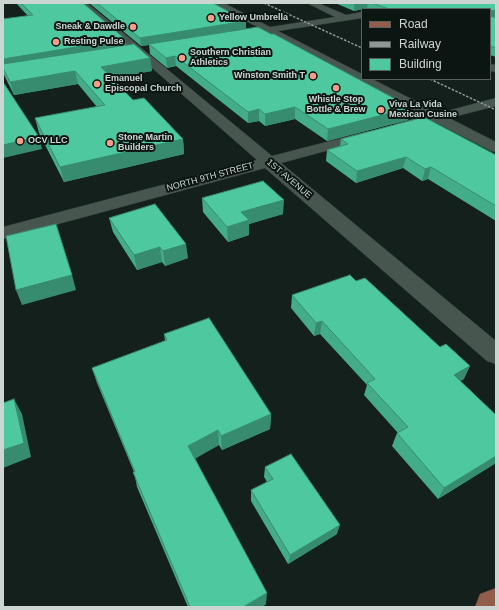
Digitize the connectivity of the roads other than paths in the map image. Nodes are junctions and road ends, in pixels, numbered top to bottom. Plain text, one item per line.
1 (82, 3) edge
2 (217, 3) edge
3 (311, 3) edge
4 (345, 17) junction
5 (359, 22) edge
6 (267, 30) junction
7 (222, 38) edge
8 (144, 50) junction
9 (123, 54) edge
10 (361, 78) edge
11 (365, 80) edge
12 (491, 104) edge
13 (438, 117) junction
14 (496, 148) edge
15 (269, 162) junction
16 (3, 233) edge
17 (496, 355) edge

1 - 8 street, 1ST AVENUE
2 - 6 street
3 - 4 street
4 - 5 street
4 - 6 street
6 - 7 street
6 - 10 street
8 - 9 street
8 - 15 street, 1ST AVENUE
11 - 13 street
12 - 13 street, NORTH 9TH STREET
13 - 14 street
13 - 15 street, NORTH 9TH STREET
15 - 16 street, NORTH 9TH STREET
15 - 17 street, 1ST AVENUE

